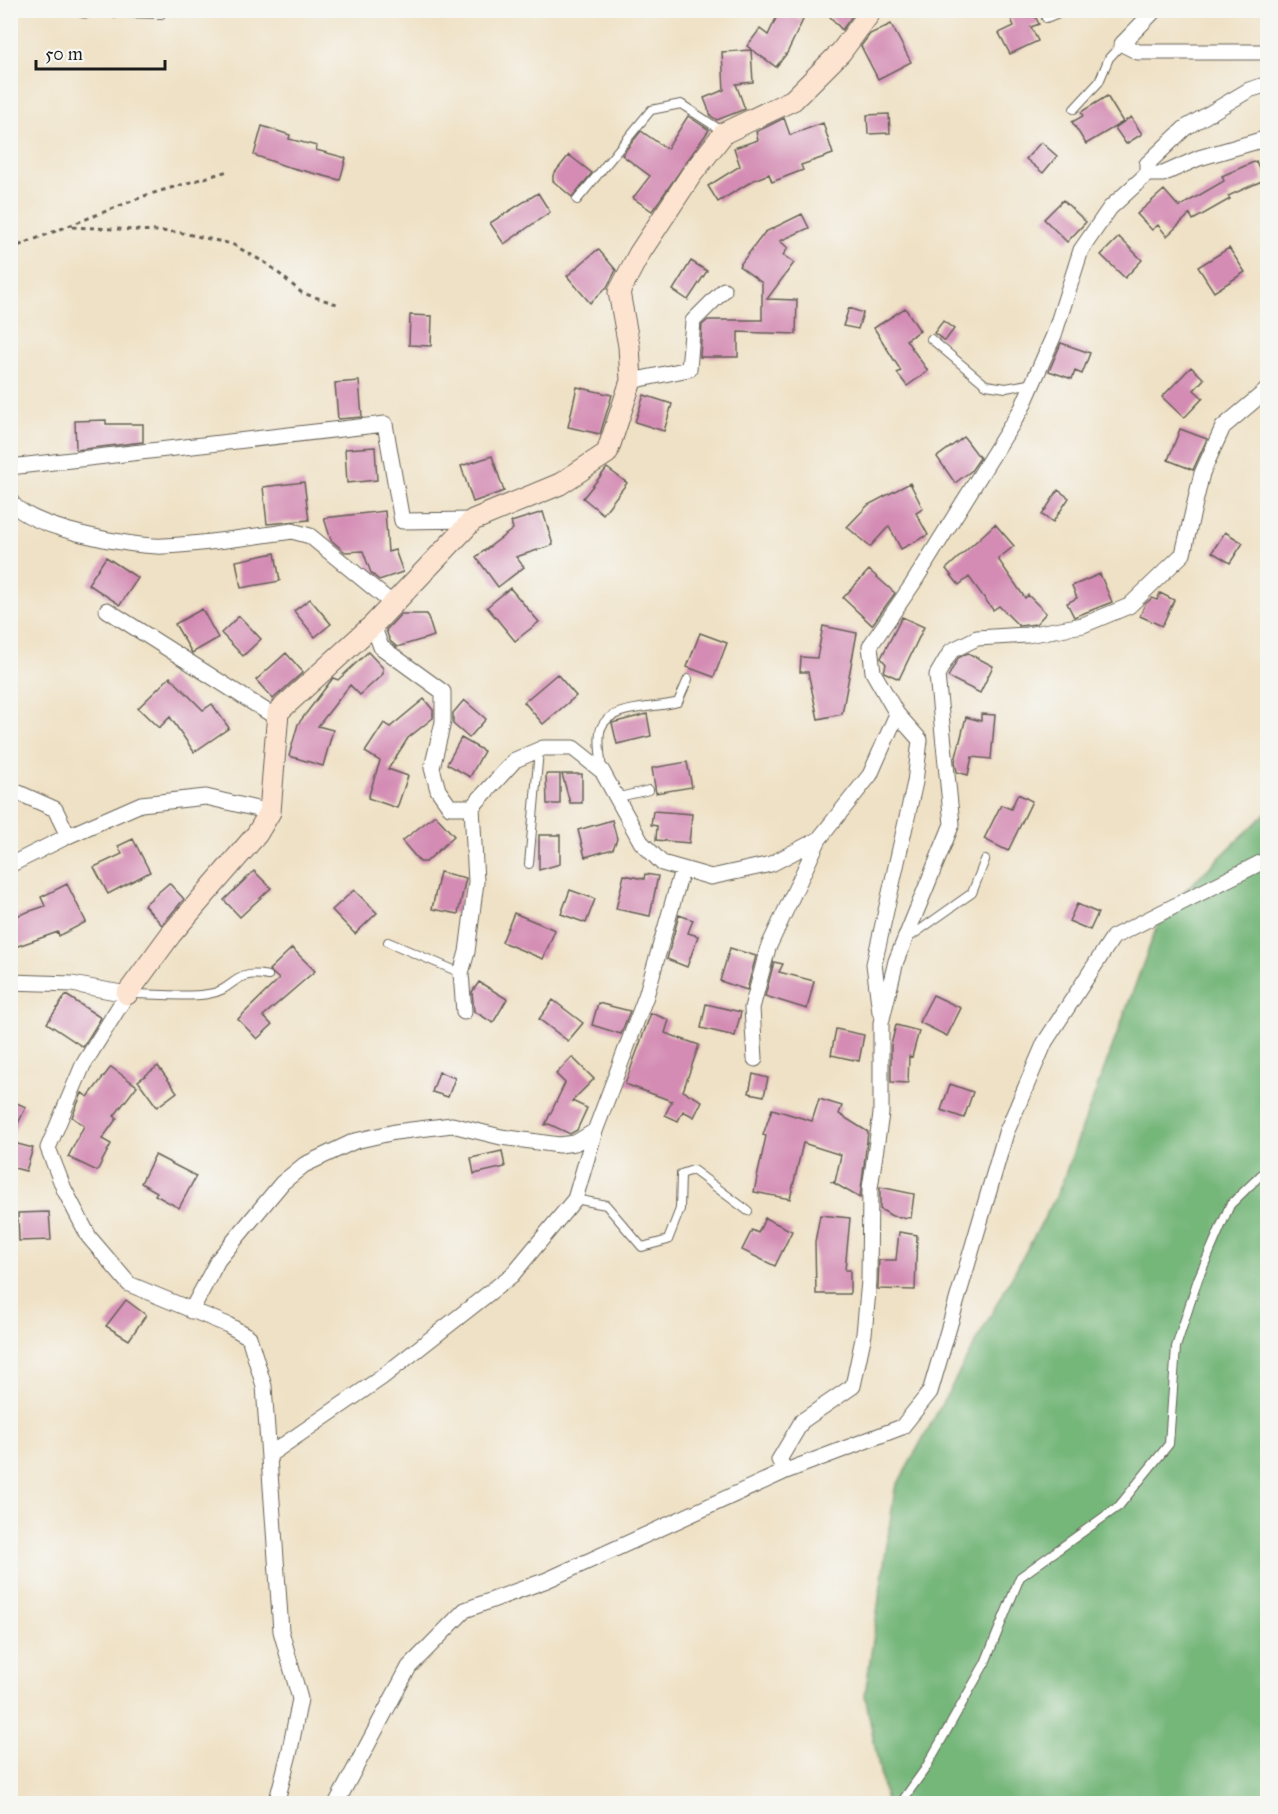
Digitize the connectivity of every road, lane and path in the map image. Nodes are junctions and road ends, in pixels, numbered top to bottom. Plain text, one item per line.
1 (872, 10) edge
2 (1066, 10) edge
3 (1155, 10) edge
4 (86, 11) edge
5 (161, 14) dead end
6 (1046, 18) dead end
7 (1122, 44) junction
8 (1268, 52) edge
9 (1268, 84) edge
10 (1074, 109) dead end
11 (724, 133) junction
12 (1268, 138) edge
13 (228, 171) dead end
14 (1147, 174) junction
15 (577, 200) dead end
16 (72, 227) junction
17 (10, 249) edge
18 (724, 290) dead end
19 (340, 305) dead end
20 (931, 339) dead end
21 (631, 381) junction
22 (1034, 382) junction
23 (1268, 389) edge
24 (10, 467) edge
25 (10, 499) edge
26 (473, 520) junction
27 (393, 604) junction
28 (107, 610) dead end
29 (373, 624) junction
30 (688, 679) dead end
31 (897, 714) junction
32 (277, 718) junction
33 (539, 750) junction
34 (602, 771) junction
35 (10, 789) edge
36 (649, 790) dead end
37 (615, 798) junction
38 (472, 807) junction
39 (270, 812) junction
40 (68, 836) junction
41 (819, 839) junction
42 (1268, 859) edge
43 (985, 860) dead end
44 (529, 864) dead end
45 (10, 865) edge
46 (682, 870) junction
47 (388, 942) dead end
48 (904, 942) junction
49 (461, 973) junction
50 (268, 976) dead end
51 (10, 982) edge
52 (127, 994) junction
53 (464, 1012) dead end
54 (881, 1023) junction
55 (755, 1059) dead end
56 (595, 1131) junction
57 (1268, 1168) edge
58 (575, 1199) junction
59 (748, 1211) dead end
60 (191, 1311) junction
61 (269, 1455) junction
62 (786, 1471) junction
63 (276, 1803) edge
64 (336, 1803) edge
65 (900, 1803) edge

1 - 11 street
2 - 6 lane
3 - 7 street
4 - 5 lane
7 - 8 street
7 - 10 lane
9 - 14 street
11 - 15 lane
11 - 21 street
12 - 14 street
13 - 16 path
14 - 22 street
16 - 17 path
16 - 19 path
18 - 21 street
20 - 22 lane
21 - 26 street
22 - 31 street
23 - 48 street
24 - 26 street
25 - 27 street
26 - 27 street
27 - 29 street
28 - 32 street
29 - 32 street
29 - 38 street
30 - 34 lane
31 - 41 street
31 - 54 street
32 - 39 street
33 - 34 street
33 - 38 street
33 - 44 lane
34 - 37 street
35 - 40 street
36 - 37 lane
37 - 46 street
38 - 49 street
39 - 40 street
39 - 52 street
40 - 45 street
41 - 46 street
41 - 55 street
42 - 62 street
43 - 48 lane
46 - 56 street
47 - 49 lane
48 - 54 street
49 - 53 street
50 - 52 lane
51 - 52 street
52 - 60 street
54 - 62 street
56 - 58 street
56 - 60 street
57 - 65 lane
58 - 59 lane
58 - 61 street
60 - 61 street
61 - 63 street
62 - 64 street

